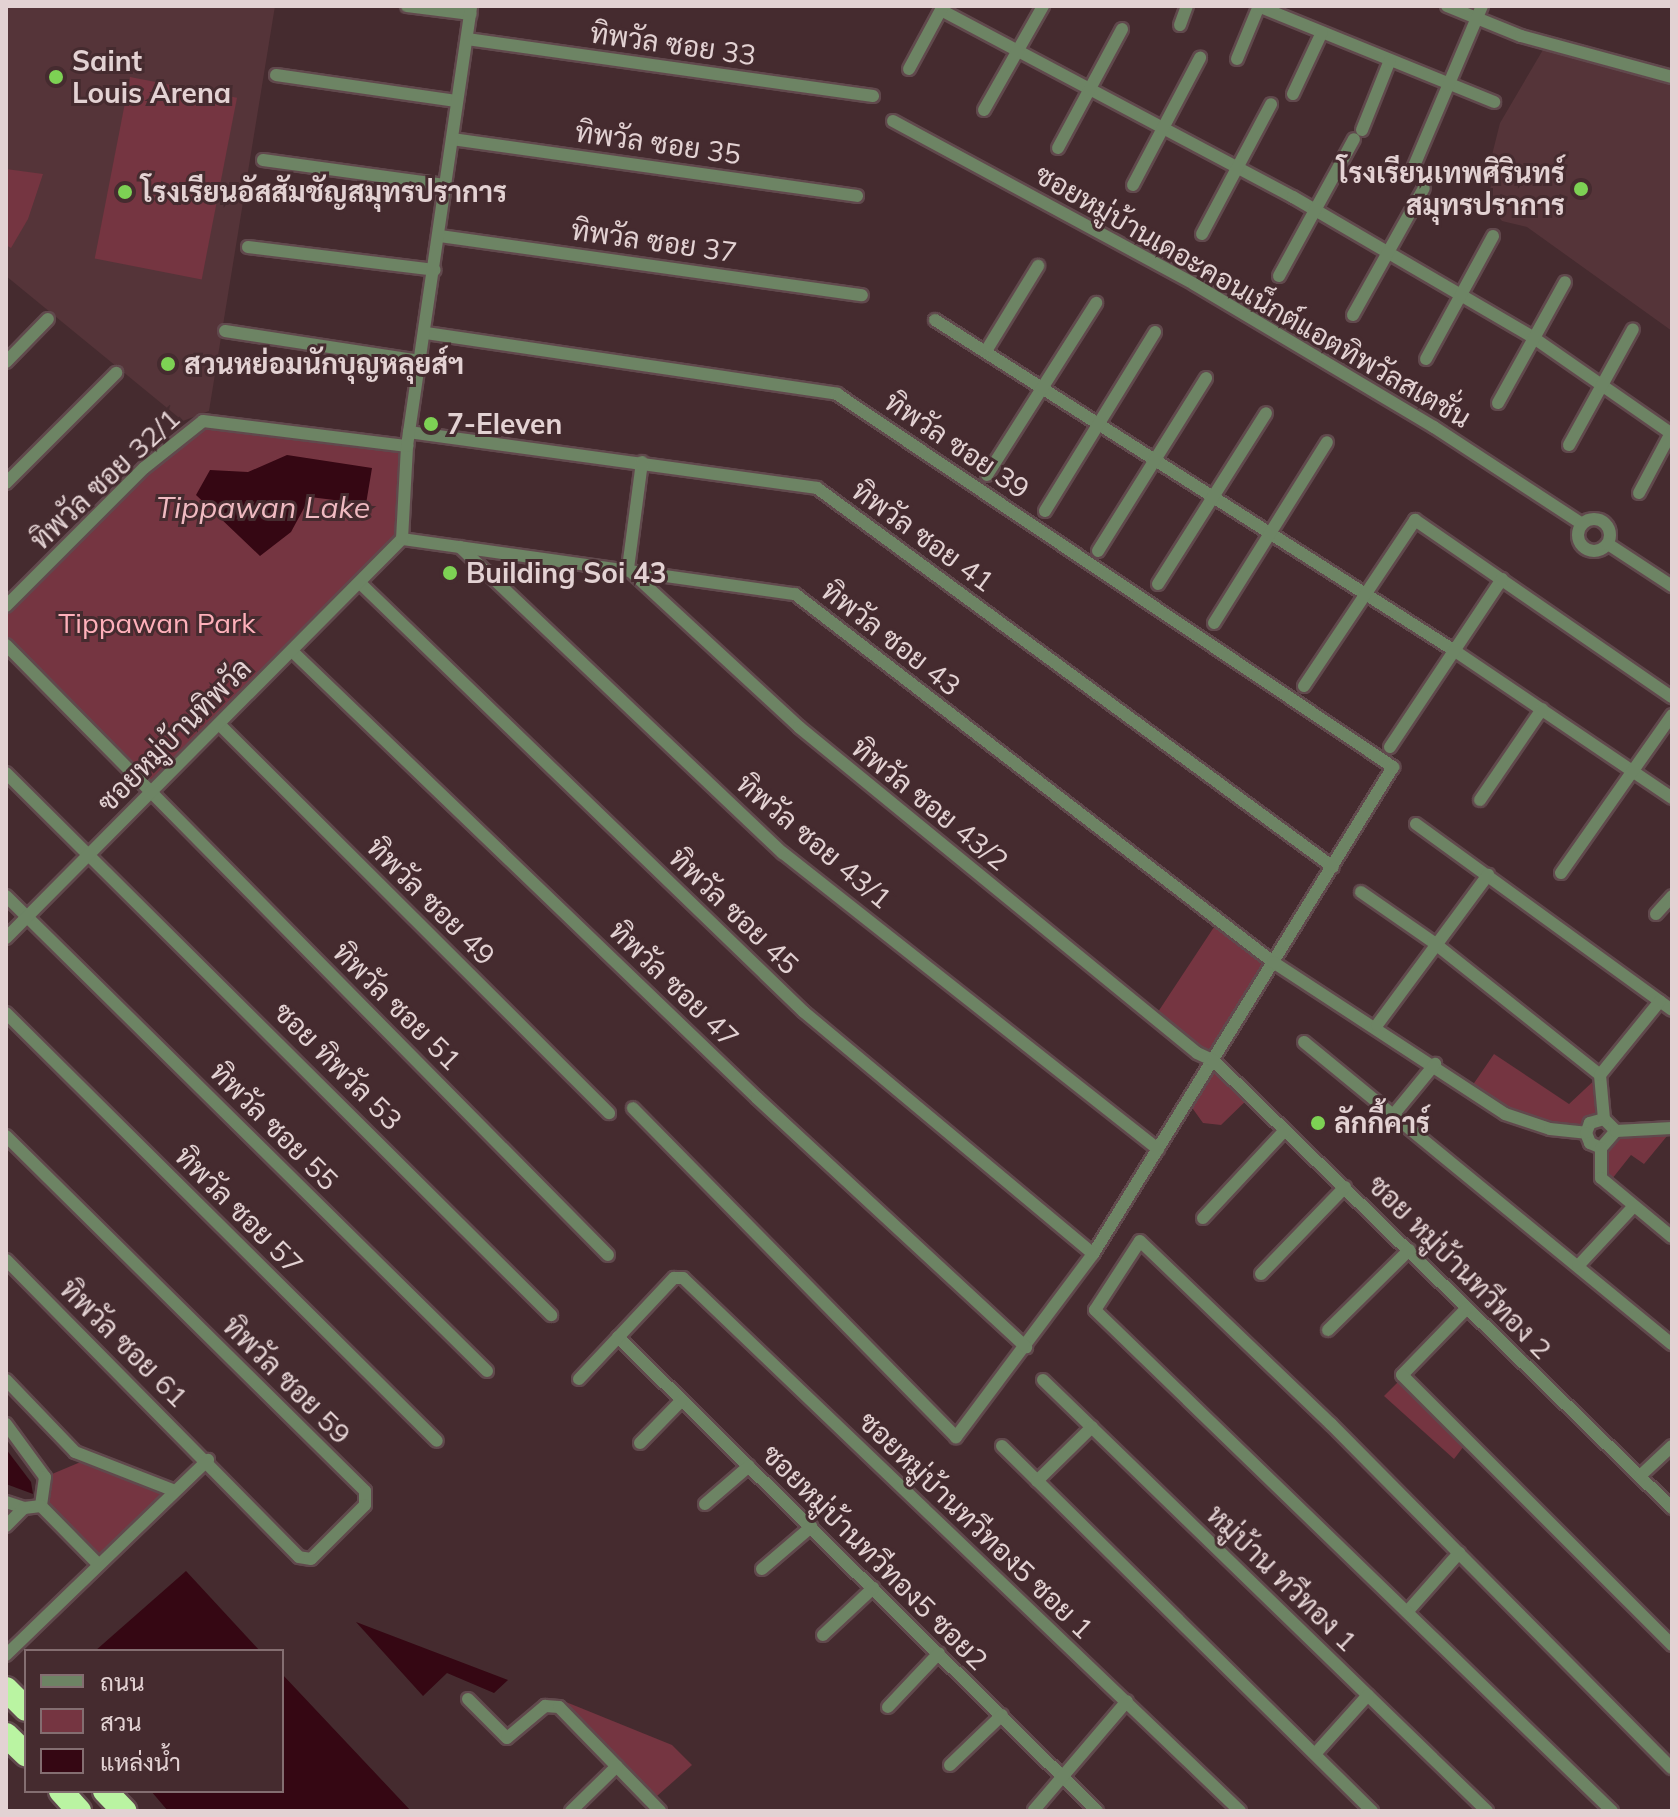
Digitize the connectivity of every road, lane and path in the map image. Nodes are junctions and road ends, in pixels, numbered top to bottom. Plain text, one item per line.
1 (407, 6) edge
2 (1043, 6) edge
3 (1187, 6) edge
4 (1259, 6) edge
5 (1447, 6) edge
6 (1482, 6) edge
7 (942, 8) edge
8 (470, 10) edge
9 (1476, 19) junction
10 (1180, 25) dead end
11 (1122, 29) dead end
12 (1322, 32) junction
13 (467, 39) junction
14 (1018, 52) junction
15 (1200, 58) dead end
16 (1237, 59) dead end
17 (1390, 60) junction
18 (909, 69) dead end
19 (276, 75) dead end
20 (1672, 77) edge
21 (1447, 83) junction
22 (1091, 89) junction
23 (1293, 94) dead end
24 (873, 96) dead end
25 (456, 101) junction
26 (1494, 102) dead end
27 (1271, 104) dead end
28 (984, 110) dead end
29 (893, 121) dead end
30 (1163, 128) junction
31 (452, 139) junction
32 (1058, 148) dead end
33 (263, 160) dead end
34 (1414, 166) dead end
35 (1238, 167) junction
36 (446, 185) junction
37 (1133, 185) dead end
38 (1424, 188) dead end
39 (857, 196) dead end
40 (1315, 211) junction
41 (1202, 234) dead end
42 (440, 236) junction
43 (1493, 236) dead end
44 (248, 247) dead end
45 (1388, 253) junction
46 (1038, 266) dead end
47 (435, 270) junction
48 (1279, 276) dead end
49 (1565, 282) dead end
50 (862, 295) dead end
51 (1461, 296) junction
52 (1096, 303) dead end
53 (1353, 315) dead end
54 (48, 319) dead end
55 (935, 320) dead end
56 (1633, 329) dead end
57 (225, 331) dead end
58 (1155, 332) dead end
59 (426, 333) junction
60 (1534, 338) junction
61 (986, 351) junction
62 (1426, 359) dead end
63 (422, 361) junction
64 (6, 362) edge
65 (116, 373) dead end
66 (1206, 378) dead end
67 (1042, 387) junction
68 (1601, 388) junction
69 (1498, 403) dead end
70 (1266, 413) dead end
71 (1099, 423) junction
72 (409, 432) junction
73 (1672, 433) edge
74 (1327, 442) dead end
75 (1569, 445) dead end
76 (407, 446) junction
77 (1155, 459) junction
78 (642, 462) junction
79 (987, 475) dead end
80 (6, 483) edge
81 (1639, 493) dead end
82 (1213, 497) junction
83 (1045, 511) dead end
84 (1582, 524) junction
85 (1270, 533) junction
86 (402, 539) junction
87 (1608, 544) junction
88 (460, 547) junction
89 (1098, 551) dead end
90 (628, 569) junction
91 (1502, 579) junction
92 (360, 583) junction
93 (1158, 584) dead end
94 (1672, 586) edge
95 (1364, 593) junction
96 (6, 606) edge
97 (1214, 623) dead end
98 (6, 645) edge
99 (292, 651) junction
100 (1455, 651) junction
101 (1304, 686) dead end
102 (1672, 697) edge
103 (1542, 709) junction
104 (1672, 715) edge
105 (219, 724) junction
106 (1390, 747) dead end
107 (1633, 771) junction
108 (6, 773) edge
109 (151, 792) junction
110 (1672, 798) edge
111 (1480, 800) dead end
112 (1416, 824) dead end
113 (89, 854) junction
114 (1333, 867) junction
115 (1561, 873) dead end
116 (1488, 875) junction
117 (1361, 892) dead end
118 (6, 896) edge
119 (1672, 896) edge
120 (1656, 914) dead end
121 (27, 916) junction
122 (6, 938) edge
123 (1433, 942) junction
124 (1273, 962) junction
125 (1660, 1001) junction
126 (1672, 1010) edge
127 (6, 1013) edge
128 (1377, 1025) junction
129 (1304, 1042) dead end
130 (1214, 1061) junction
131 (1435, 1064) junction
132 (1600, 1075) junction
133 (633, 1108) dead end
134 (609, 1113) dead end
135 (1394, 1114) junction
136 (1604, 1119) junction
137 (1672, 1128) edge
138 (1285, 1130) junction
139 (1616, 1131) junction
140 (1586, 1133) junction
141 (6, 1136) edge
142 (1601, 1148) junction
143 (1158, 1149) junction
144 (1345, 1187) junction
145 (1633, 1207) junction
146 (1203, 1218) dead end
147 (1672, 1237) edge
148 (1409, 1250) junction
149 (1093, 1254) junction
150 (608, 1255) dead end
151 (6, 1260) edge
152 (1578, 1266) junction
153 (1261, 1274) dead end
154 (1467, 1308) junction
155 (551, 1315) dead end
156 (1328, 1330) dead end
157 (618, 1337) junction
158 (1672, 1344) edge
159 (1026, 1347) junction
160 (487, 1371) dead end
161 (579, 1379) dead end
162 (6, 1380) edge
163 (1043, 1380) dead end
164 (681, 1401) junction
165 (6, 1424) edge
166 (1092, 1427) junction
167 (437, 1441) dead end
168 (640, 1443) dead end
169 (1002, 1446) dead end
170 (1672, 1446) edge
171 (208, 1460) junction
172 (749, 1466) junction
173 (1640, 1476) junction
174 (1037, 1481) junction
175 (175, 1491) junction
176 (6, 1502) edge
177 (705, 1504) dead end
178 (41, 1506) junction
179 (24, 1508) junction
180 (1672, 1508) edge
181 (6, 1526) edge
182 (811, 1527) junction
183 (1459, 1553) junction
184 (97, 1563) junction
185 (762, 1569) dead end
186 (873, 1588) junction
187 (1407, 1612) junction
188 (823, 1635) dead end
189 (1672, 1645) edge
190 (939, 1653) junction
191 (6, 1655) edge
192 (6, 1689) edge
193 (1368, 1695) junction
194 (468, 1699) dead end
195 (1127, 1701) junction
196 (24, 1707) edge
197 (888, 1707) dead end
198 (1002, 1715) junction
199 (6, 1735) edge
200 (24, 1752) edge
201 (1315, 1754) junction
202 (950, 1765) dead end
203 (617, 1766) junction
204 (1672, 1768) edge
205 (1064, 1776) junction
206 (63, 1793) edge
207 (107, 1793) edge
208 (1034, 1810) edge
209 (79, 1811) edge
210 (124, 1811) edge
211 (571, 1811) edge
212 (660, 1811) edge
213 (1097, 1811) edge
214 (1240, 1811) edge
215 (1372, 1811) edge
216 (1487, 1811) edge
217 (1612, 1811) edge

1 - 8 street
2 - 14 street
3 - 10 street
4 - 12 street
4 - 16 street
5 - 9 street
6 - 9 street
7 - 14 street
7 - 18 street
8 - 13 street
9 - 20 street
9 - 21 street
11 - 22 street
12 - 17 street
12 - 23 street
13 - 24 street, ทิพวัล ซอย 33
13 - 25 street
14 - 22 street
14 - 28 street
15 - 30 street
17 - 21 street
17 - 40 street
19 - 25 street
21 - 26 street
21 - 34 street
22 - 30 street
22 - 32 street
25 - 31 street
27 - 35 street
29 - 84 street, ซอยหมู่บ้านเดอะคอนเน็กต์แอตทิพวัลสเตชั่น
30 - 35 street
30 - 37 street
31 - 36 street
31 - 39 street, ทิพวัล ซอย 35
33 - 36 street
35 - 40 street
35 - 41 street
36 - 42 street
38 - 45 street
40 - 45 street
40 - 48 street
42 - 47 street
42 - 50 street, ทิพวัล ซอย 37
43 - 51 street
44 - 47 street
45 - 51 street
45 - 53 street
46 - 61 street
47 - 59 street
49 - 60 street
51 - 60 street
51 - 62 street
52 - 67 street
54 - 64 street
55 - 61 street
56 - 68 street
57 - 63 street
58 - 71 street
59 - 63 street
59 - 114 street, ทิพวัล ซอย 39
60 - 68 street
60 - 69 street
61 - 67 street
63 - 72 street
65 - 80 street
66 - 77 street
67 - 71 street
67 - 79 street
68 - 73 street
68 - 75 street
70 - 82 street
71 - 77 street
71 - 83 street
72 - 76 street
72 - 78 street, ทิพวัล ซอย 41
73 - 81 street
74 - 85 street
76 - 86 street
76 - 96 street, ทิพวัล ซอย 32/1
77 - 82 street
77 - 89 street
78 - 90 street
78 - 114 street, ทิพวัล ซอย 41
82 - 85 street
82 - 93 street
84 - 87 street, ซอยหมู่บ้านเดอะคอนเน็กต์แอตทิพวัลสเตชั่น
84 - 87 street, ซอยหมู่บ้านเดอะคอนเน็กต์แอตทิพวัลสเตชั่น
85 - 95 street
85 - 97 street
86 - 88 street, ทิพวัล ซอย 43
86 - 92 street, ซอยหมู่บ้านทิพวัล
87 - 94 street, ซอยหมู่บ้านเดอะคอนเน็กต์แอตทิพวัลสเตชั่น
88 - 90 street, ทิพวัล ซอย 43
88 - 143 street, ทิพวัล ซอย 43/1
90 - 124 street, ทิพวัล ซอย 43
90 - 130 street, ทิพวัล ซอย 43/2
91 - 95 street
91 - 100 street
91 - 102 street
92 - 99 street, ซอยหมู่บ้านทิพวัล
92 - 149 street, ทิพวัล ซอย 45
95 - 100 street
95 - 101 street
98 - 109 street, ทิพวัล ซอย 51
99 - 105 street, ซอยหมู่บ้านทิพวัล
99 - 159 street, ทิพวัล ซอย 47
100 - 103 street
100 - 106 street
103 - 107 street
103 - 111 street
104 - 107 street
105 - 109 street, ซอยหมู่บ้านทิพวัล
105 - 134 street, ทิพวัล ซอย 49
107 - 110 street
107 - 115 street
108 - 113 street, ซอย ทิพวัล 53
109 - 113 street, ซอยหมู่บ้านทิพวัล
109 - 150 street, ทิพวัล ซอย 51
112 - 116 street
113 - 121 street, ซอยหมู่บ้านทิพวัล
113 - 155 street, ซอย ทิพวัล 53
114 - 124 street
116 - 123 street
116 - 125 street
117 - 123 street
118 - 121 street, ทิพวัล ซอย 55
119 - 120 street
121 - 122 street, ซอยหมู่บ้านทิพวัล
121 - 160 street, ทิพวัล ซอย 55
123 - 128 street
123 - 132 street
124 - 128 street, ทิพวัล ซอย 43
124 - 130 street
125 - 126 street
125 - 132 street
127 - 167 street, ทิพวัล ซอย 57
128 - 131 street, ทิพวัล ซอย 43
129 - 135 street
130 - 138 street, ซอย หมู่บ้านทวีทอง 2
130 - 143 street
131 - 135 street
131 - 140 street, ทิพวัล ซอย 43
132 - 136 street
133 - 159 street
135 - 152 street
136 - 139 street
136 - 140 street
137 - 139 street
138 - 144 street, ซอย หมู่บ้านทวีทอง 2
138 - 146 street
139 - 142 street
140 - 142 street
141 - 171 street, ทิพวัล ซอย 59
142 - 145 street
143 - 149 street
144 - 148 street, ซอย หมู่บ้านทวีทอง 2
144 - 153 street
145 - 147 street
145 - 152 street
148 - 154 street, ซอย หมู่บ้านทวีทอง 2
148 - 156 street
149 - 159 street
151 - 171 street, ทิพวัล ซอย 61
152 - 158 street
154 - 173 street, ซอย หมู่บ้านทวีทอง 2
154 - 189 street
157 - 161 street
157 - 164 street, ซอยหมู่บ้านทวีทอง5 ซอย2
157 - 195 street, ซอยหมู่บ้านทวีทอง5 ซอย 1
162 - 175 street
163 - 166 street, หมู่บ้าน ทวีทอง 1
164 - 168 street
164 - 172 street, ซอยหมู่บ้านทวีทอง5 ซอย2
165 - 178 street
166 - 174 street
166 - 193 street, หมู่บ้าน ทวีทอง 1
169 - 174 street
170 - 173 street
171 - 175 street
172 - 177 street
172 - 182 street, ซอยหมู่บ้านทวีทอง5 ซอย2
173 - 180 street, ซอย หมู่บ้านทวีทอง 2
174 - 201 street
175 - 184 street
176 - 179 street
178 - 179 street
178 - 184 street
179 - 181 street
182 - 185 street
182 - 186 street, ซอยหมู่บ้านทวีทอง5 ซอย2
183 - 187 street
183 - 187 street
183 - 204 street
184 - 191 street
186 - 188 street
186 - 190 street, ซอยหมู่บ้านทวีทอง5 ซอย2
187 - 217 street
190 - 197 street
190 - 198 street, ซอยหมู่บ้านทวีทอง5 ซอย2
192 - 196 highway
193 - 201 street
193 - 216 street, หมู่บ้าน ทวีทอง 1
194 - 203 street
195 - 205 street
195 - 214 street, ซอยหมู่บ้านทวีทอง5 ซอย 1
198 - 202 street
198 - 205 street, ซอยหมู่บ้านทวีทอง5 ซอย2
199 - 200 highway
201 - 215 street
203 - 211 street
203 - 212 street
205 - 208 street
205 - 213 street, ซอยหมู่บ้านทวีทอง5 ซอย2
206 - 209 highway
207 - 210 highway

